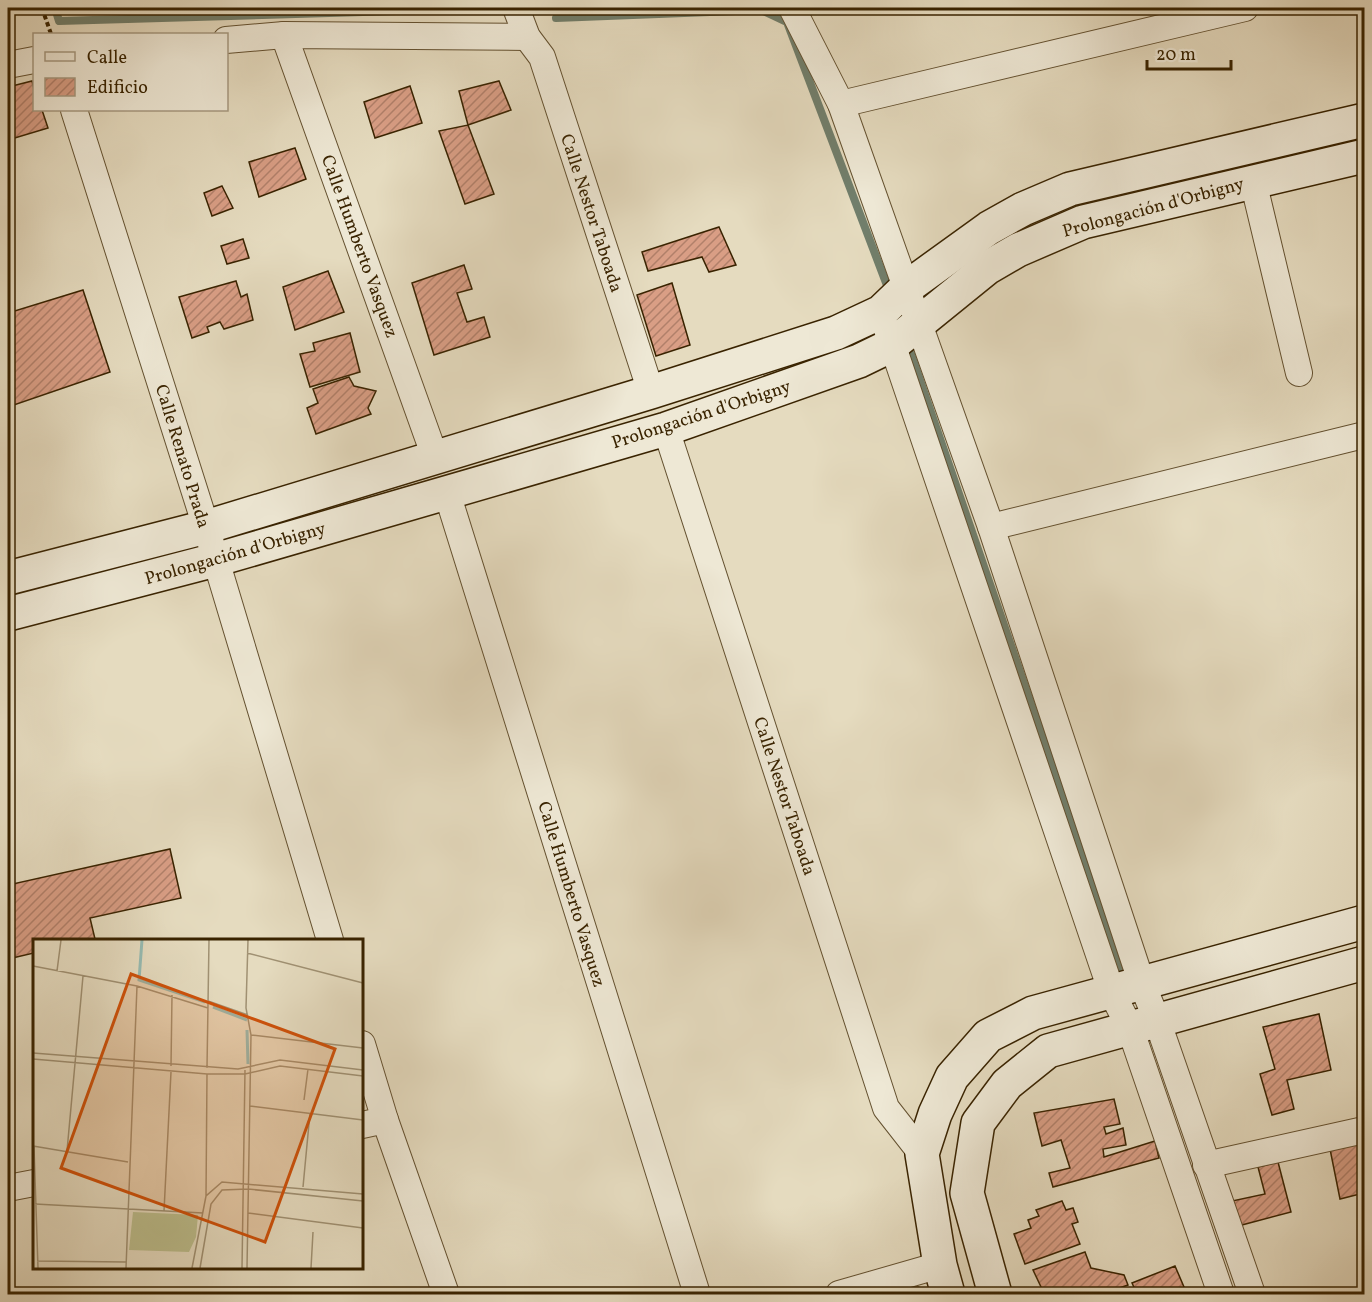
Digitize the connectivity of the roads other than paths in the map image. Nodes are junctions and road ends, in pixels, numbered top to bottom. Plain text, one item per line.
1 (516, 8) edge
2 (792, 8) edge
3 (1245, 8) edge
4 (284, 34) junction
5 (527, 37) junction
6 (228, 40) edge
7 (33, 60) edge
8 (8, 65) edge
9 (841, 104) junction
10 (74, 111) edge
11 (1365, 120) edge
12 (1365, 156) edge
13 (1253, 181) junction
14 (906, 288) junction
15 (881, 312) junction
16 (918, 325) junction
17 (892, 345) junction
18 (1299, 373) dead end
19 (651, 392) junction
20 (666, 429) junction
21 (1364, 438) edge
22 (435, 457) junction
23 (447, 493) junction
24 (206, 527) junction
25 (991, 527) junction
26 (215, 561) junction
27 (8, 578) edge
28 (8, 614) edge
29 (1365, 922) edge
30 (330, 939) edge
31 (1365, 963) edge
32 (1127, 988) junction
33 (1143, 1024) junction
34 (363, 1051) edge
35 (373, 1122) edge
36 (1365, 1130) edge
37 (922, 1154) junction
38 (1206, 1165) junction
39 (33, 1183) edge
40 (8, 1188) edge
41 (944, 1280) edge
42 (446, 1294) edge
43 (697, 1294) edge
44 (839, 1294) edge
45 (995, 1294) edge
46 (1221, 1294) edge
47 (1252, 1294) edge

1 - 5 street, Calle Nestor Taboada
2 - 9 street
3 - 9 street
4 - 5 street
4 - 6 street
4 - 22 street, Calle Humberto Vasquez
5 - 19 street, Calle Nestor Taboada
7 - 8 street
9 - 14 street
10 - 24 street, Calle Renato Prada
11 - 14 main road, Prolongación d'Orbigny
12 - 13 main road, Prolongación d'Orbigny
13 - 16 main road, Prolongación d'Orbigny
13 - 18 street
14 - 15 main road, Prolongación d'Orbigny
14 - 16 street
15 - 17 street
15 - 19 main road, Prolongación d'Orbigny
16 - 17 main road, Prolongación d'Orbigny
16 - 25 street
17 - 20 main road, Prolongación d'Orbigny
17 - 32 street
19 - 22 main road, Prolongación d'Orbigny
20 - 23 main road, Prolongación d'Orbigny
20 - 37 street, Calle Nestor Taboada
21 - 25 street
22 - 24 main road, Prolongación d'Orbigny
23 - 26 main road, Prolongación d'Orbigny
23 - 43 street, Calle Humberto Vasquez
24 - 26 street, Calle Renato Prada
24 - 27 main road, Prolongación d'Orbigny
25 - 32 street
26 - 28 main road, Prolongación d'Orbigny
26 - 30 street, Calle Renato Prada
29 - 32 main road
31 - 33 main road
32 - 33 street
32 - 37 main road
33 - 38 street
33 - 45 main road
33 - 46 street
34 - 35 street
35 - 42 street
36 - 38 street
37 - 41 main road
38 - 47 street
39 - 40 street
41 - 44 street

